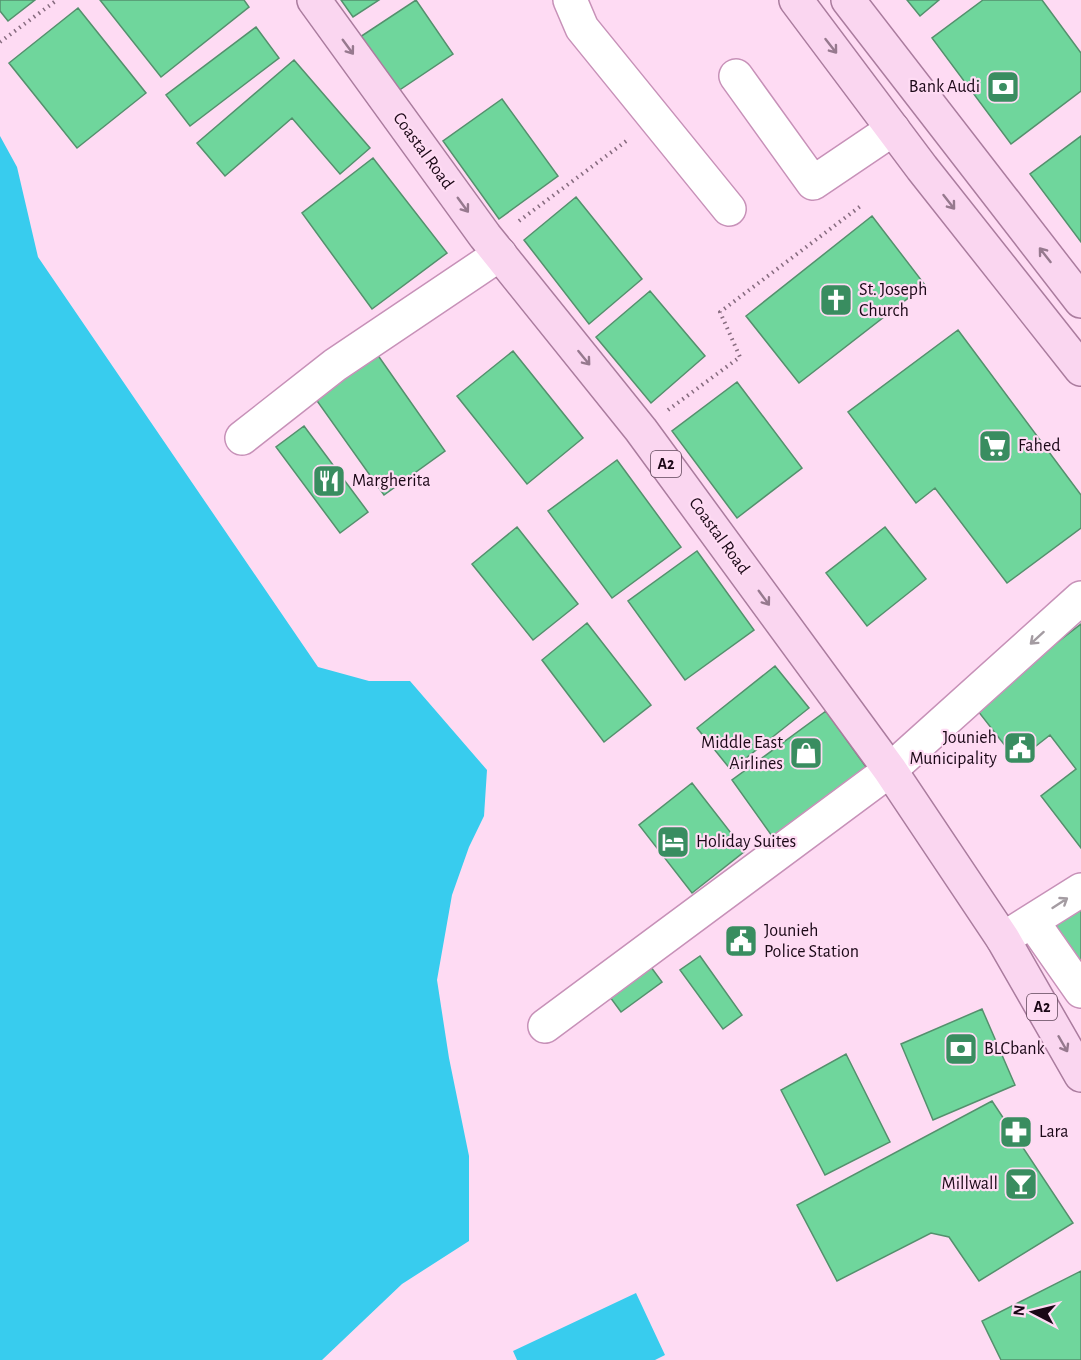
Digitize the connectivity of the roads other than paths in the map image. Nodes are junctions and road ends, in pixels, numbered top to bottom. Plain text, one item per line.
1 (314, 0) edge
2 (570, 0) edge
3 (796, 0) edge
4 (848, 0) edge
5 (736, 76) dead end
6 (893, 129) junction
7 (729, 209) dead end
8 (495, 248) junction
9 (1081, 301) edge
10 (1081, 369) edge
11 (242, 438) dead end
12 (1081, 598) edge
13 (890, 770) junction
14 (1081, 890) edge
15 (1032, 921) junction
16 (1003, 939) junction
17 (1081, 991) edge
18 (544, 1026) dead end
19 (1081, 1075) edge

1 -> 8 main road, Coastal Road / A2
2 - 7 street
3 -> 6 main road
9 -> 4 main road
5 - 6 street
6 -> 10 main road
8 - 11 street
8 -> 13 main road, Coastal Road / A2
12 -> 13 street
13 - 16 main road, Coastal Road / A2
13 - 18 street
15 -> 14 street
15 - 16 street
15 - 17 street, A2
16 -> 19 main road, A2

